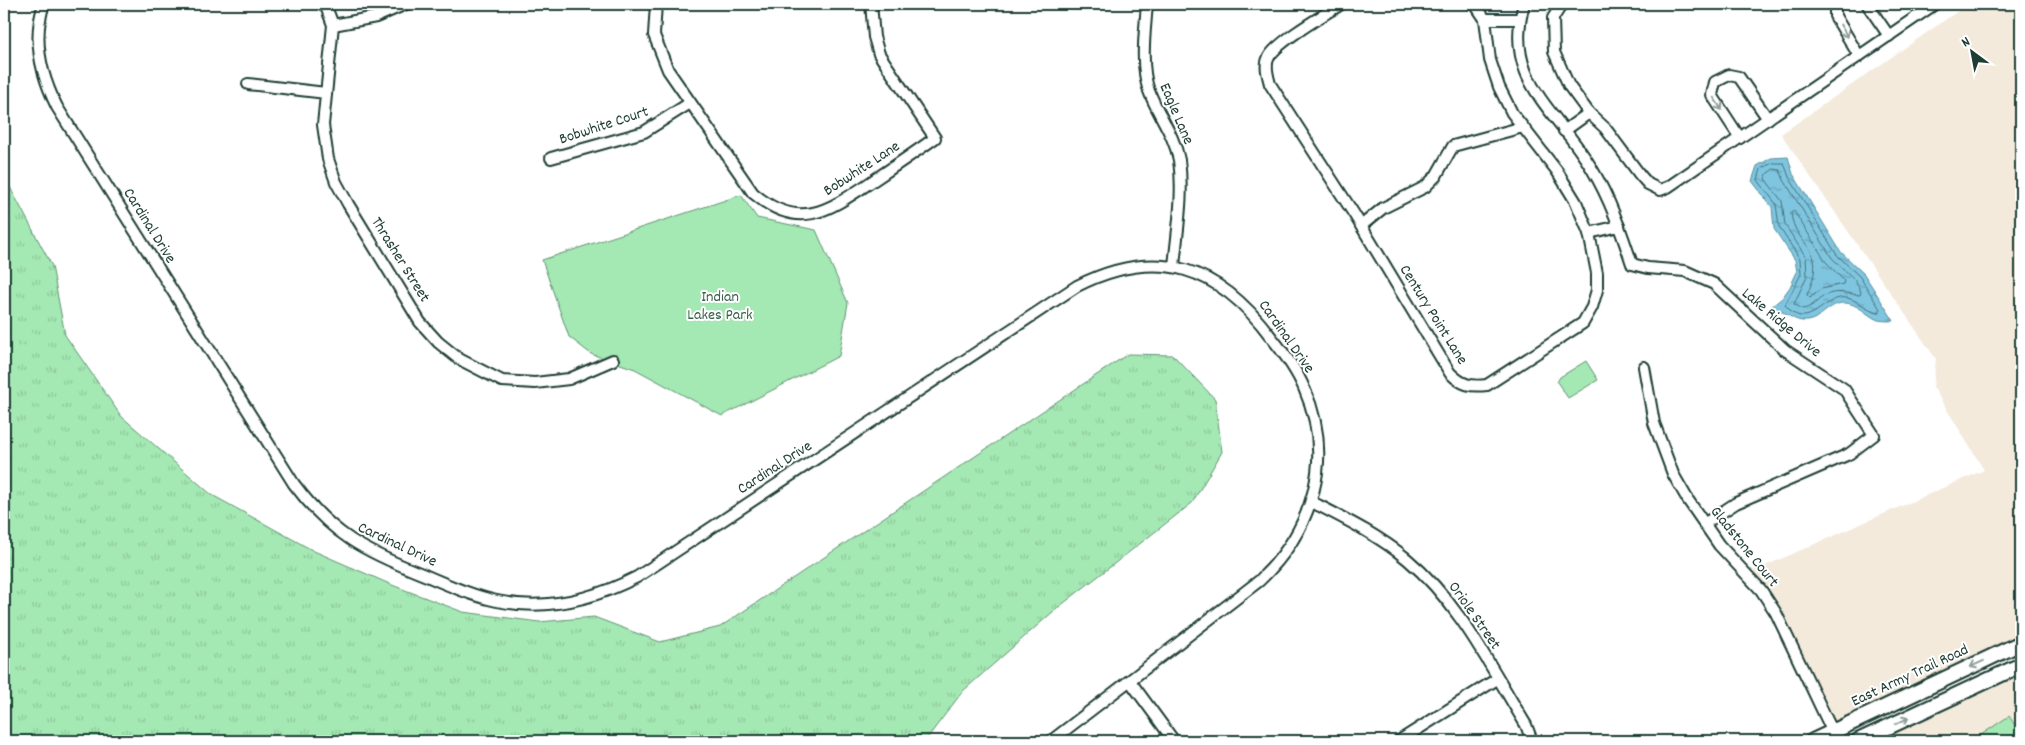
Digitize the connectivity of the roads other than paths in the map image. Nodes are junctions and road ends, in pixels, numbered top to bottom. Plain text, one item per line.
1 (44, 4) edge
2 (326, 4) edge
3 (406, 4) edge
4 (656, 4) edge
5 (871, 4) edge
6 (1147, 4) edge
7 (1341, 4) edge
8 (1475, 4) edge
9 (1524, 4) edge
10 (1562, 4) edge
11 (1835, 4) edge
12 (1867, 4) edge
13 (1935, 4) edge
14 (1485, 19) junction
15 (1520, 19) junction
16 (333, 25) junction
17 (1889, 36) junction
18 (1859, 56) junction
19 (248, 84) dead end
20 (326, 93) junction
21 (690, 103) junction
22 (1589, 113) junction
23 (1768, 119) junction
24 (1523, 127) junction
25 (1564, 131) junction
26 (1740, 138) junction
27 (551, 158) dead end
28 (1361, 226) junction
29 (1619, 226) junction
30 (1589, 233) junction
31 (1174, 266) junction
32 (613, 360) dead end
33 (1644, 367) dead end
34 (1312, 502) junction
35 (1704, 524) junction
36 (2021, 643) edge
37 (2021, 665) edge
38 (1497, 679) junction
39 (1130, 681) junction
40 (1835, 737) edge
41 (1051, 741) edge
42 (1174, 741) edge
43 (1399, 741) edge
44 (1532, 741) edge
45 (1813, 741) edge
46 (1858, 741) edge

1 - 31 street, Cardinal Drive
2 - 16 street, Thrasher Street
3 - 16 street
4 - 21 street, Bobwhite Lane
5 - 21 street, Bobwhite Lane
6 - 31 street, Eagle Lane
7 - 28 street, Century Point Lane
8 - 14 street, Century Point Lane
9 - 15 street
10 - 22 street
11 -> 18 street
12 - 17 street
13 - 17 street
14 - 15 street
14 - 24 street, Century Point Lane
15 - 25 street
16 - 20 street, Thrasher Street
17 - 18 street
18 - 23 street
19 - 20 street
20 - 32 street, Thrasher Street
21 - 27 street, Bobwhite Court
22 - 25 street
22 - 26 street
23 - 26 street
23 -> 26 street
24 - 28 street
24 - 30 street, Century Point Lane
25 - 29 street
28 - 30 street, Century Point Lane
29 - 30 street
29 - 35 street, Lake Ridge Drive
31 - 34 street, Cardinal Drive
33 - 35 street, Gladstone Court
34 - 38 street, Oriole Street
34 - 39 street, Cardinal Drive
35 - 40 street, Gladstone Court
36 -> 40 main road, East Army Trail Road
46 -> 37 main road
38 - 43 street
38 - 44 street, Oriole Street
39 - 41 street, Cardinal Drive
39 - 42 street
40 - 45 main road, East Army Trail Road

